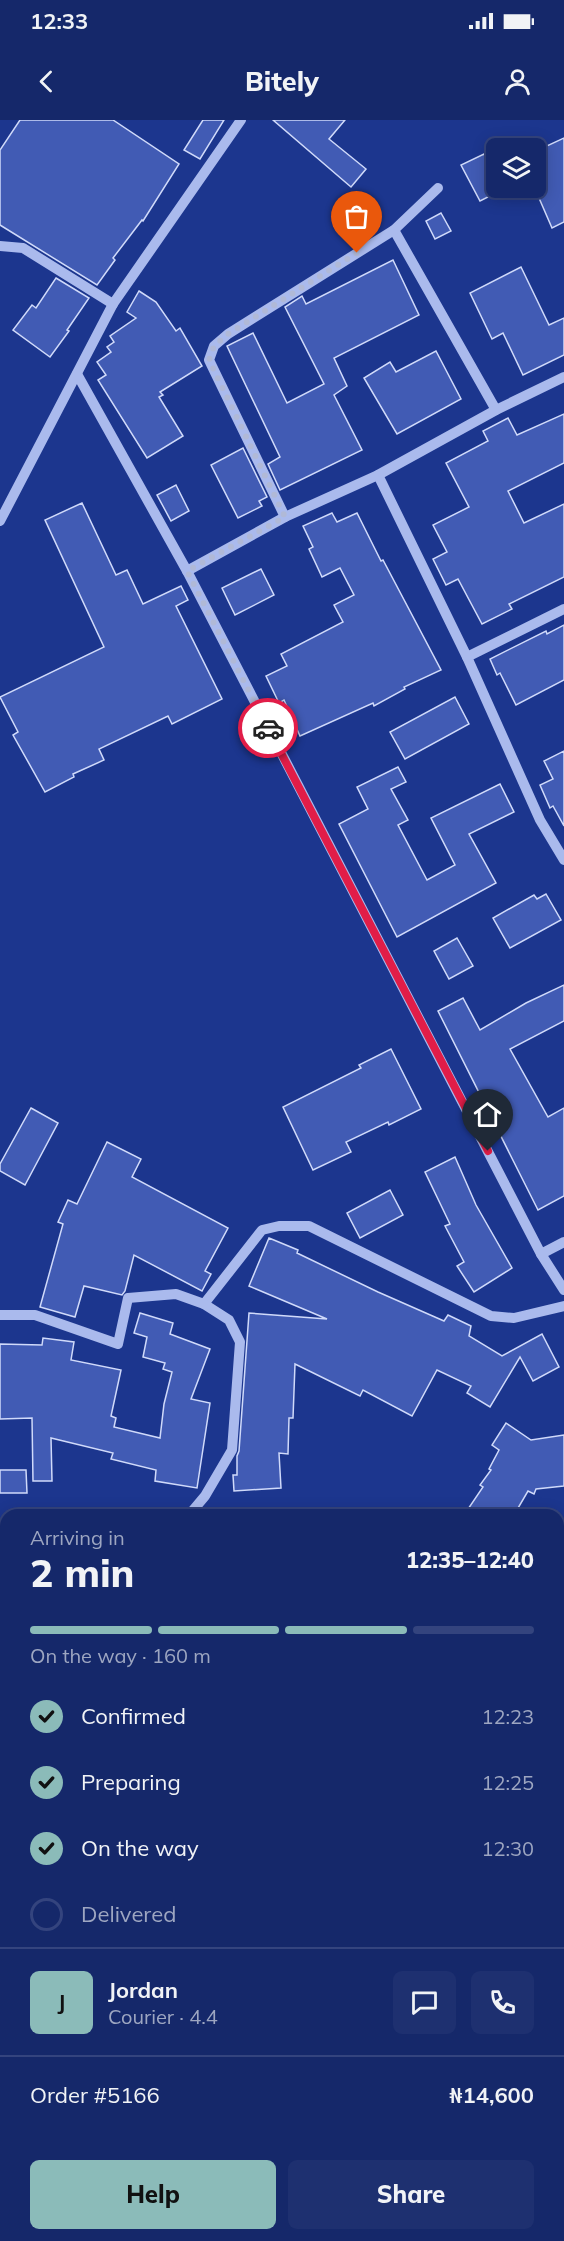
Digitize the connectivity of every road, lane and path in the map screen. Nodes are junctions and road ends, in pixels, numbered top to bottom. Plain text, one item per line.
1 (241, 120) edge
2 (438, 188) dead end
3 (394, 230) junction
4 (0, 246) edge
5 (113, 304) junction
6 (77, 374) junction
7 (564, 377) edge
8 (496, 410) junction
9 (378, 476) junction
10 (285, 517) junction
11 (0, 521) edge
12 (187, 571) junction
13 (564, 609) edge
14 (467, 657) junction
15 (564, 860) edge
16 (564, 1242) edge
17 (541, 1254) junction
18 (564, 1290) edge
19 (204, 1304) junction
20 (564, 1306) edge
21 (0, 1315) edge
22 (194, 1509) edge

1 - 5 street
2 - 3 street
3 - 8 street
3 - 10 street
4 - 5 street
5 - 6 street
6 - 11 street
6 - 12 street
7 - 8 street
8 - 9 street
9 - 10 street
9 - 14 street
10 - 12 street
12 - 17 street
13 - 14 street
14 - 15 street
16 - 17 street
17 - 18 street
19 - 20 street
19 - 21 street
19 - 22 street

